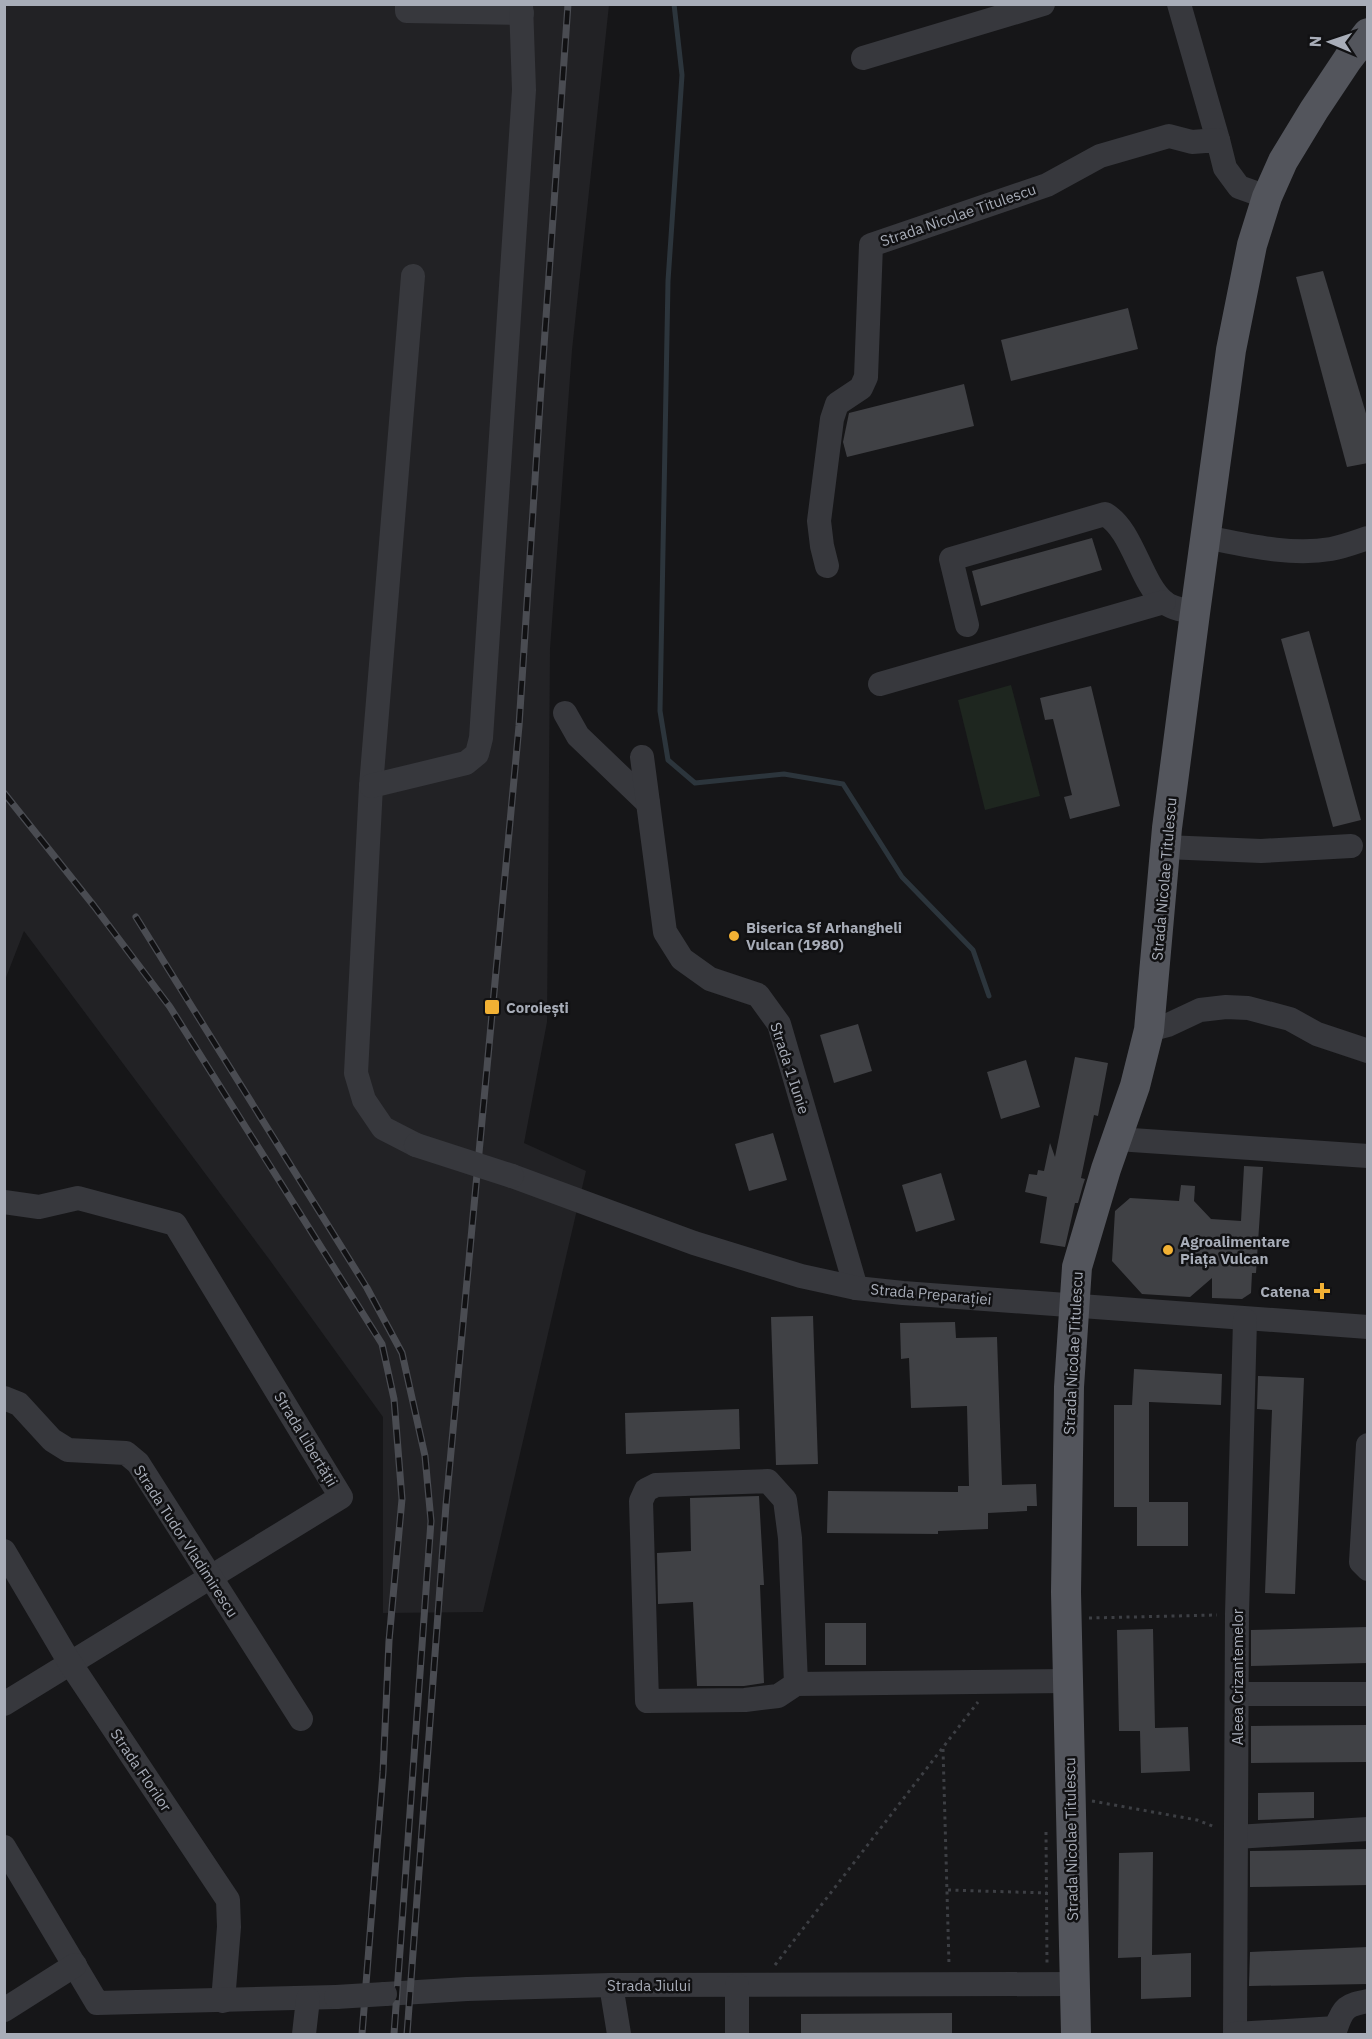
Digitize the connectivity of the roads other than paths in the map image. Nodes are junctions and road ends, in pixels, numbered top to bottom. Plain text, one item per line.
1 (407, 4) edge
2 (1044, 4) edge
3 (1179, 4) edge
4 (521, 9) edge
5 (1368, 33) edge
6 (863, 58) dead end
7 (1218, 140) junction
8 (1267, 197) junction
9 (413, 276) dead end
10 (1205, 537) junction
11 (1368, 538) edge
12 (827, 566) dead end
13 (1164, 602) junction
14 (1195, 613) junction
15 (967, 625) dead end
16 (880, 684) dead end
17 (565, 713) dead end
18 (642, 757) dead end
19 (371, 786) junction
20 (648, 803) junction
21 (1351, 846) dead end
22 (1165, 847) junction
23 (1149, 1030) junction
24 (1368, 1051) edge
25 (1117, 1139) junction
26 (1368, 1155) edge
27 (4, 1202) edge
28 (856, 1288) junction
29 (1073, 1305) junction
30 (1245, 1320) junction
31 (1368, 1327) edge
32 (4, 1398) edge
33 (1368, 1445) edge
34 (4, 1551) edge
35 (1368, 1569) edge
36 (211, 1578) junction
37 (70, 1663) junction
38 (1068, 1681) junction
39 (796, 1684) junction
40 (1237, 1694) junction
41 (1368, 1694) edge
42 (4, 1704) edge
43 (301, 1719) dead end
44 (1368, 1830) edge
45 (1236, 1837) junction
46 (4, 1847) edge
47 (75, 1965) junction
48 (1075, 1984) junction
49 (611, 1985) junction
50 (748, 1985) junction
51 (308, 1999) junction
52 (223, 2001) junction
53 (1368, 2001) edge
54 (4, 2010) edge
55 (304, 2034) edge
56 (619, 2034) edge
57 (737, 2034) edge
58 (1076, 2034) edge
59 (1235, 2034) edge

1 - 4 street
2 - 6 street
3 - 7 street
4 - 19 street
5 - 8 main road, Strada Nicolae Titulescu
7 - 8 street
7 - 12 street, Strada Nicolae Titulescu
8 - 10 main road, Strada Nicolae Titulescu
9 - 19 street, Strada Preparației
10 - 11 street
10 - 14 main road, Strada Nicolae Titulescu
13 - 14 street
13 - 15 street
13 - 16 street
14 - 22 main road, Strada Nicolae Titulescu
17 - 20 street
18 - 20 street, Strada 1 Iunie
19 - 28 street, Strada Preparației, bridge
20 - 28 street, Strada 1 Iunie
21 - 22 street
22 - 23 main road, Strada Nicolae Titulescu
23 - 24 street
23 - 25 main road, Strada Nicolae Titulescu
25 - 26 street
25 - 29 main road, Strada Nicolae Titulescu
27 - 36 street, Strada Libertății
28 - 29 street, Strada Preparației
29 - 30 street, Strada Preparației
29 - 38 main road, Strada Nicolae Titulescu
30 - 31 street, Strada Preparației
30 - 40 street, Aleea Crizantemelor
32 - 36 street, Strada Tudor Vladimirescu
33 - 35 street
34 - 37 street, Strada Florilor
36 - 37 street, Strada Libertății
36 - 43 street, Strada Tudor Vladimirescu
37 - 42 street, Strada Libertății
37 - 52 street, Strada Florilor
38 - 39 street
38 - 48 main road, Strada Nicolae Titulescu
39 - 39 street
40 - 41 street
40 - 45 street, Aleea Crizantemelor
44 - 45 street
45 - 59 street, Aleea Crizantemelor
46 - 47 street
47 - 52 street, Strada Jiului
47 - 54 street
48 - 50 street, Strada Jiului
48 - 58 main road, Strada Nicolae Titulescu
49 - 50 street, Strada Jiului
49 - 51 street, Strada Jiului, bridge
49 - 56 street
50 - 57 street
51 - 52 street, Strada Jiului
51 - 55 street
53 - 59 street, Aleea Crizantemelor

